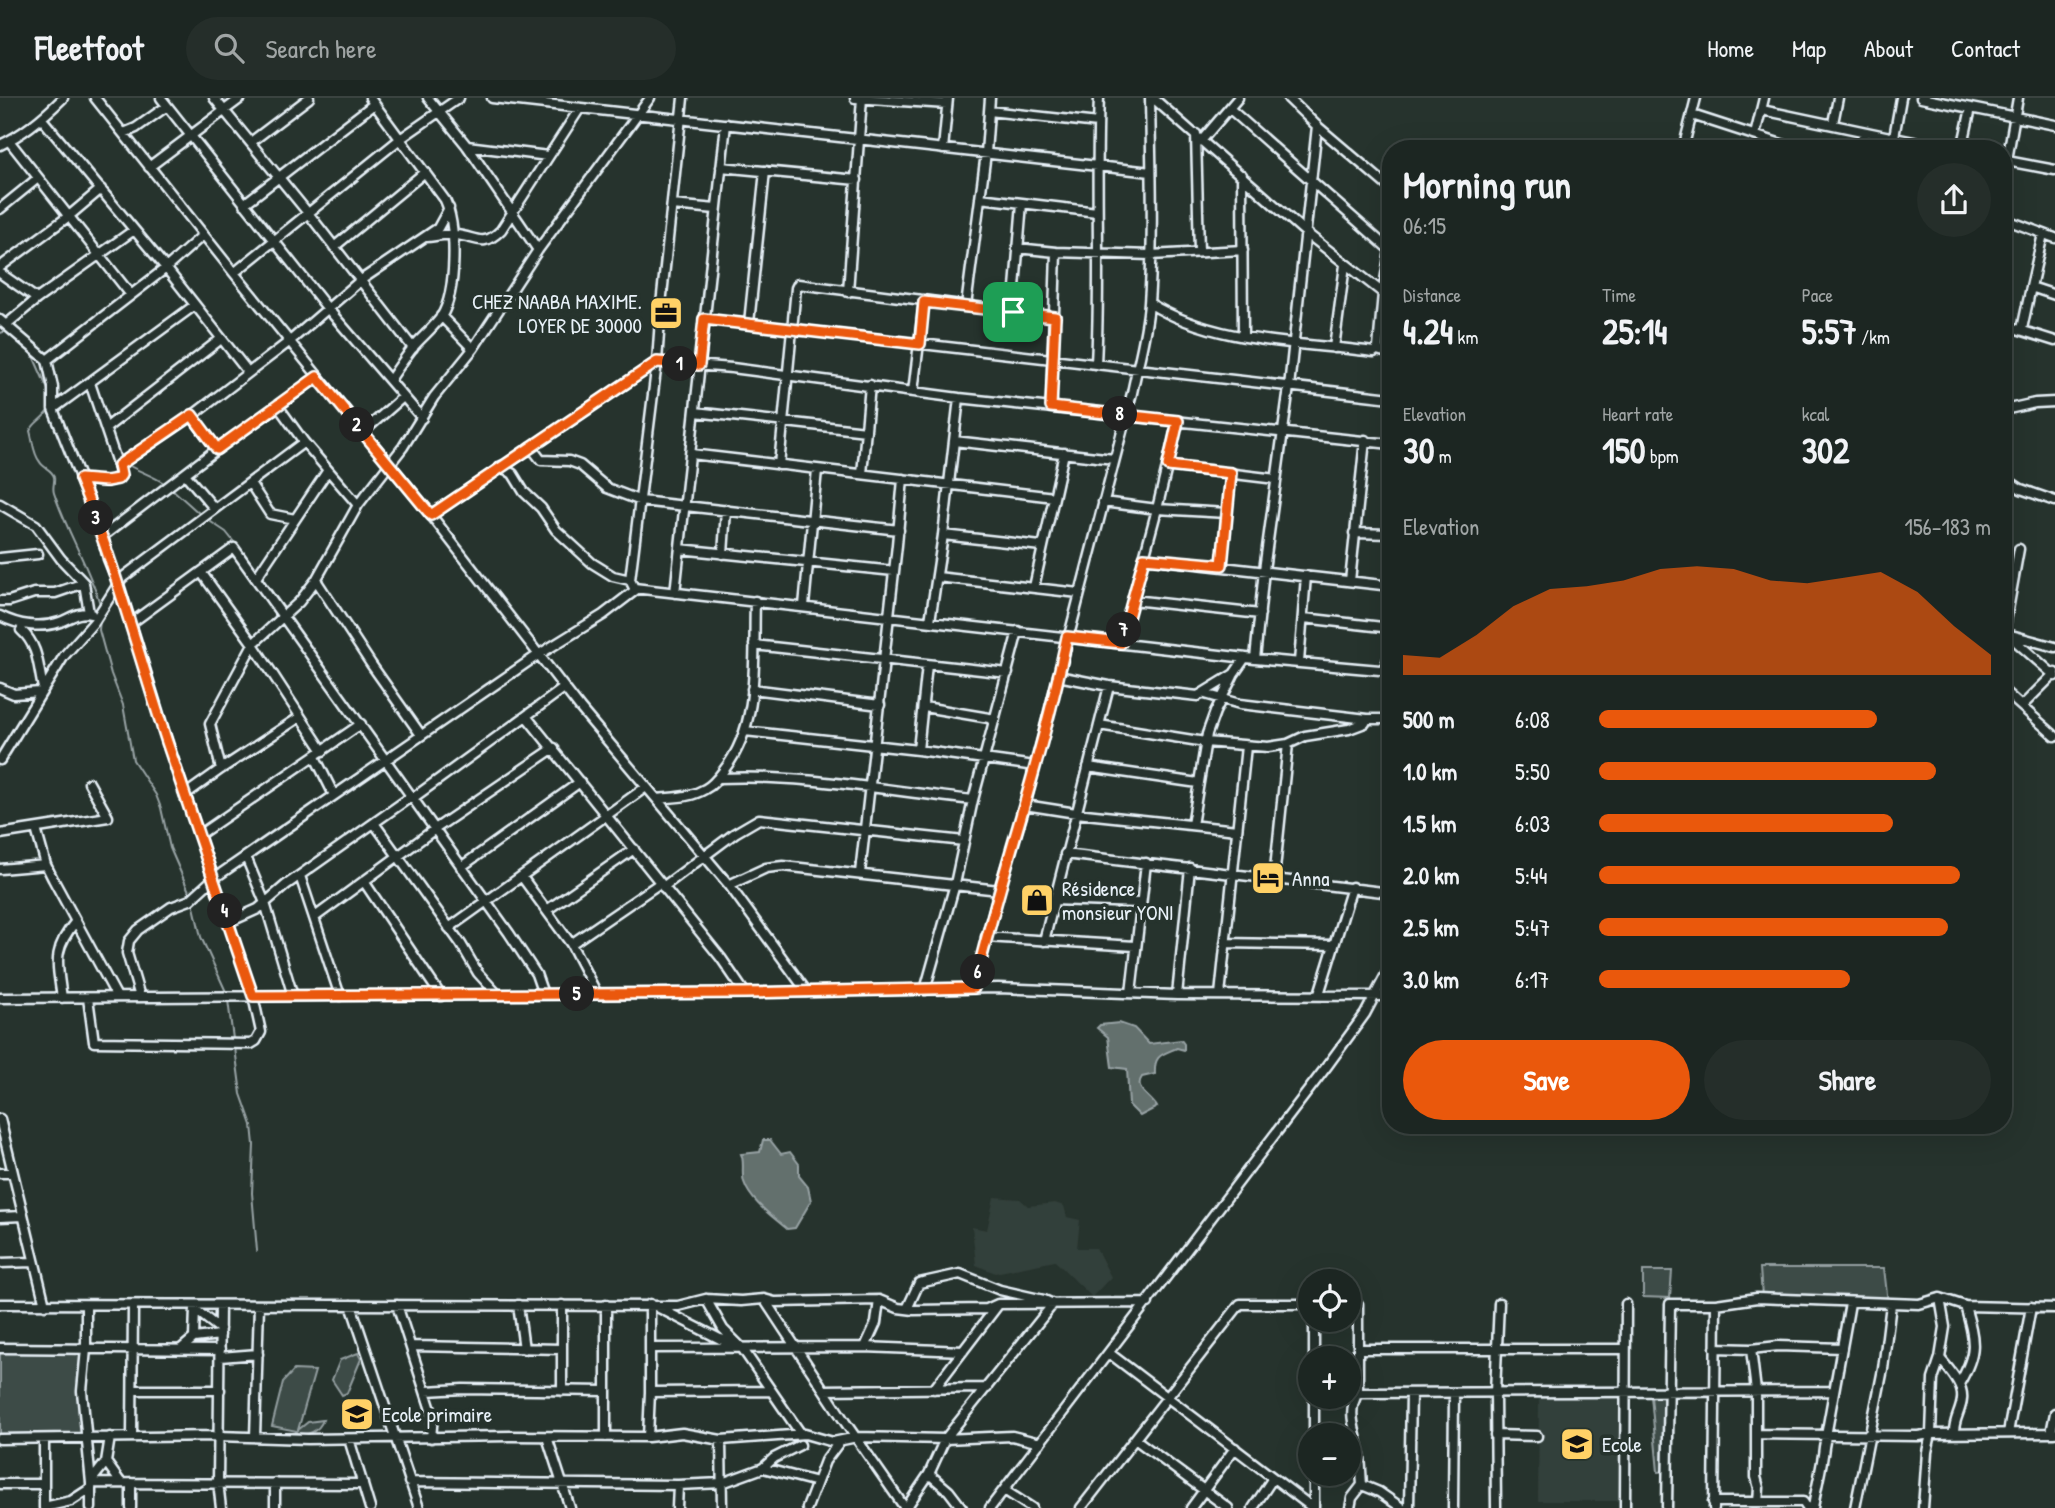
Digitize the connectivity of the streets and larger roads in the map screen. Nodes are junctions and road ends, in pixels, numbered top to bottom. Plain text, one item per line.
1 (63, 98) edge
2 (95, 98) edge
3 (214, 98) edge
4 (241, 98) edge
5 (309, 98) edge
6 (428, 98) edge
7 (459, 98) edge
8 (495, 98) edge
9 (650, 98) edge
10 (682, 98) edge
11 (990, 98) edge
12 (1099, 98) edge
13 (1151, 98) edge
14 (1238, 98) edge
15 (1288, 98) edge
16 (1696, 98) edge
17 (1764, 98) edge
18 (1838, 98) edge
19 (1901, 98) edge
20 (1921, 98) edge
21 (2018, 98) edge
22 (860, 99) edge
23 (907, 99) edge
24 (166, 101) edge
25 (372, 101) edge
26 (947, 101) edge
27 (580, 108) junction
28 (1971, 108) junction
29 (1230, 109) junction
30 (1762, 110) junction
31 (224, 111) junction
32 (437, 111) junction
33 (989, 111) junction
34 (639, 114) junction
35 (1692, 115) junction
36 (2015, 117) junction
37 (42, 119) junction
38 (681, 119) junction
39 (1098, 123) junction
40 (1833, 123) junction
41 (726, 124) junction
42 (2055, 125) edge
43 (1317, 126) junction
44 (1864, 132) junction
45 (124, 133) junction
46 (1755, 135) junction
47 (190, 137) junction
48 (1199, 137) junction
49 (1895, 137) junction
50 (400, 139) junction
51 (860, 139) junction
52 (1685, 140) edge
53 (1770, 140) edge
54 (1862, 140) edge
55 (1908, 140) edge
56 (1964, 140) edge
57 (2011, 140) edge
58 (10, 142) junction
59 (251, 142) junction
60 (0, 145) edge
61 (467, 146) junction
62 (943, 149) junction
63 (986, 153) junction
64 (548, 156) junction
65 (2012, 163) edge
66 (1096, 166) junction
67 (149, 167) junction
68 (721, 167) junction
69 (2055, 170) edge
70 (765, 171) junction
71 (425, 172) junction
72 (1151, 172) junction
73 (1242, 176) junction
74 (279, 177) junction
75 (38, 178) junction
76 (857, 180) junction
77 (1310, 180) junction
78 (1382, 181) edge
79 (101, 189) junction
80 (980, 198) junction
81 (1022, 203) junction
82 (244, 204) junction
83 (672, 205) junction
84 (449, 208) junction
85 (0, 209) edge
86 (716, 209) junction
87 (1097, 212) junction
88 (308, 213) junction
89 (511, 213) junction
90 (69, 216) junction
91 (2012, 222) edge
92 (134, 230) junction
93 (1305, 232) junction
94 (452, 234) junction
95 (2043, 234) junction
96 (203, 235) junction
97 (426, 237) junction
98 (2055, 238) edge
99 (274, 242) junction
100 (1382, 243) edge
101 (334, 247) junction
102 (1017, 247) junction
103 (538, 250) junction
104 (1243, 250) junction
105 (1056, 252) junction
106 (1199, 252) junction
107 (99, 254) junction
108 (1100, 254) junction
109 (1151, 256) junction
110 (1345, 265) junction
111 (0, 267) edge
112 (166, 268) junction
113 (0, 273) edge
114 (234, 273) junction
115 (361, 280) junction
116 (2031, 287) junction
117 (848, 292) junction
118 (1382, 292) edge
119 (131, 295) junction
120 (2055, 295) edge
121 (37, 299) junction
122 (924, 302) junction
123 (1382, 302) edge
124 (1149, 303) junction
125 (195, 305) junction
126 (966, 306) junction
127 (328, 309) junction
128 (1013, 312) junction
129 (441, 316) junction
130 (1055, 317) junction
131 (704, 319) junction
132 (3, 322) edge
133 (749, 323) junction
134 (2012, 327) edge
135 (792, 329) junction
136 (2022, 329) junction
137 (1243, 335) junction
138 (221, 339) junction
139 (290, 341) junction
140 (2055, 341) edge
141 (920, 344) junction
142 (1293, 344) junction
143 (413, 348) junction
144 (1334, 348) junction
145 (472, 349) junction
146 (1377, 350) junction
147 (1382, 351) edge
148 (1054, 358) junction
149 (47, 360) junction
150 (657, 362) junction
151 (1096, 363) junction
152 (699, 365) junction
153 (1137, 369) junction
154 (248, 372) junction
155 (788, 374) junction
156 (317, 377) junction
157 (390, 380) junction
158 (90, 383) junction
159 (870, 385) junction
160 (1289, 387) junction
161 (913, 392) junction
162 (403, 397) junction
163 (1382, 397) edge
164 (959, 398) junction
165 (2055, 401) edge
166 (278, 407) junction
167 (1051, 407) junction
168 (2012, 408) edge
169 (53, 409) junction
170 (695, 412) junction
171 (192, 415) junction
172 (1126, 415) junction
173 (422, 418) junction
174 (783, 421) junction
175 (1178, 421) junction
176 (106, 428) junction
177 (866, 431) junction
178 (363, 432) junction
179 (1282, 433) junction
180 (1365, 440) junction
181 (954, 441) junction
182 (304, 442) junction
183 (1382, 443) edge
184 (531, 447) junction
185 (217, 449) junction
186 (1064, 453) junction
187 (691, 454) junction
188 (1114, 459) junction
189 (390, 463) junction
190 (119, 465) junction
191 (779, 465) junction
192 (501, 466) junction
193 (1168, 466) junction
194 (328, 470) junction
195 (817, 470) junction
196 (1231, 473) junction
197 (185, 474) junction
198 (862, 474) junction
199 (80, 479) junction
200 (902, 479) junction
201 (1276, 479) junction
202 (250, 483) junction
203 (948, 483) junction
204 (2012, 483) edge
205 (1054, 497) junction
206 (642, 501) junction
207 (2055, 501) edge
208 (1103, 502) junction
209 (0, 504) edge
210 (358, 505) junction
211 (685, 505) junction
212 (214, 508) junction
213 (1157, 509) junction
214 (726, 510) junction
215 (1227, 513) junction
216 (431, 515) junction
217 (295, 519) junction
218 (812, 519) junction
219 (899, 530) junction
220 (1354, 533) junction
221 (1382, 534) edge
222 (943, 535) junction
223 (103, 536) junction
224 (1041, 546) junction
225 (680, 549) junction
226 (2020, 550) dead end
227 (38, 554) dead end
228 (723, 554) junction
229 (0, 558) edge
230 (1144, 558) junction
231 (808, 562) junction
232 (1222, 565) junction
233 (1264, 570) junction
234 (894, 571) junction
235 (201, 572) junction
236 (1306, 576) junction
237 (937, 577) junction
238 (257, 578) junction
239 (316, 580) junction
240 (630, 580) junction
241 (1350, 581) junction
242 (84, 583) junction
243 (119, 585) junction
244 (1382, 585) edge
245 (1034, 587) junction
246 (637, 589) junction
247 (675, 593) junction
248 (1079, 593) junction
249 (2012, 594) edge
250 (1133, 600) junction
251 (0, 601) edge
252 (755, 601) junction
253 (804, 606) junction
254 (1260, 614) junction
255 (93, 615) junction
256 (889, 616) junction
257 (0, 617) edge
258 (283, 618) junction
259 (1304, 618) junction
260 (930, 621) junction
261 (130, 624) junction
262 (1382, 627) edge
263 (21, 630) dead end
264 (1018, 631) junction
265 (2012, 634) edge
266 (1067, 637) junction
267 (2012, 638) edge
268 (1121, 643) junction
269 (253, 644) junction
270 (754, 645) junction
271 (2055, 647) edge
272 (538, 655) junction
273 (1250, 658) junction
274 (885, 660) junction
275 (1299, 662) junction
276 (927, 665) junction
277 (1382, 670) edge
278 (1008, 673) junction
279 (1234, 674) junction
280 (2054, 674) edge
281 (1058, 676) junction
282 (1109, 686) junction
283 (0, 688) edge
284 (564, 688) junction
285 (752, 689) junction
286 (42, 690) junction
287 (1205, 694) junction
288 (2012, 698) edge
289 (1221, 700) junction
290 (880, 705) junction
291 (2022, 706) junction
292 (924, 707) junction
293 (526, 716) junction
294 (300, 717) junction
295 (995, 719) junction
296 (1367, 719) junction
297 (1382, 719) edge
298 (360, 724) junction
299 (1099, 724) junction
300 (745, 731) junction
301 (421, 735) junction
302 (2055, 736) edge
303 (1205, 742) junction
304 (1288, 744) junction
305 (875, 746) junction
306 (1246, 746) junction
307 (554, 748) junction
308 (918, 750) junction
309 (319, 754) junction
310 (984, 758) junction
311 (385, 759) junction
312 (0, 760) edge
313 (1035, 766) junction
314 (1088, 767) junction
315 (221, 769) junction
316 (718, 778) junction
317 (580, 782) junction
318 (89, 783) dead end
319 (1198, 783) junction
320 (646, 787) junction
321 (870, 787) junction
322 (186, 794) junction
323 (334, 795) junction
324 (412, 797) junction
325 (657, 799) junction
326 (973, 800) junction
327 (1025, 805) junction
328 (1076, 813) junction
329 (608, 816) junction
330 (374, 823) junction
331 (1192, 825) junction
332 (36, 829) junction
333 (435, 829) junction
334 (1237, 830) junction
335 (865, 832) junction
336 (0, 834) edge
337 (199, 835) junction
338 (964, 841) junction
339 (634, 849) junction
340 (1065, 854) junction
341 (705, 855) junction
342 (246, 857) junction
343 (399, 858) junction
344 (1146, 863) junction
345 (46, 865) junction
346 (461, 867) junction
347 (1190, 868) junction
348 (0, 869) edge
349 (860, 873) junction
350 (1232, 873) junction
351 (300, 876) junction
352 (522, 877) junction
353 (213, 879) junction
354 (1274, 879) junction
355 (365, 883) junction
356 (954, 884) junction
357 (661, 885) junction
358 (729, 885) junction
359 (1352, 887) junction
360 (999, 890) junction
361 (1382, 892) edge
362 (1053, 900) junction
363 (485, 901) junction
364 (265, 903) junction
365 (1140, 903) junction
366 (547, 910) junction
367 (315, 917) junction
368 (76, 920) junction
369 (229, 922) junction
370 (449, 928) junction
371 (986, 937) junction
372 (1044, 941) junction
373 (1225, 943) junction
374 (571, 944) junction
375 (1334, 945) junction
376 (1135, 946) junction
377 (1382, 984) edge
378 (974, 988) junction
379 (925, 990) junction
380 (807, 992) junction
381 (597, 993) junction
382 (745, 993) junction
383 (1131, 993) junction
384 (543, 994) junction
385 (498, 995) junction
386 (1177, 995) junction
387 (1220, 995) junction
388 (1319, 995) junction
389 (1377, 995) junction
390 (1382, 995) edge
391 (253, 996) junction
392 (293, 996) junction
393 (340, 996) junction
394 (441, 996) junction
395 (140, 997) junction
396 (0, 998) edge
397 (62, 998) junction
398 (88, 998) junction
399 (117, 998) junction
400 (0, 1119) edge
401 (0, 1173) edge
402 (13, 1173) junction
403 (23, 1216) junction
404 (0, 1217) edge
405 (33, 1262) junction
406 (0, 1264) edge
407 (1940, 1298) junction
408 (706, 1299) junction
409 (764, 1299) junction
410 (879, 1300) junction
411 (775, 1302) junction
412 (1148, 1303) junction
413 (1499, 1303) dead end
414 (1850, 1303) junction
415 (0, 1304) edge
416 (562, 1304) junction
417 (998, 1304) junction
418 (1053, 1304) junction
419 (1298, 1304) edge
420 (1626, 1304) dead end
421 (1716, 1304) junction
422 (1891, 1304) junction
423 (45, 1305) junction
424 (86, 1305) junction
425 (133, 1305) junction
426 (195, 1305) junction
427 (220, 1305) junction
428 (259, 1305) junction
429 (351, 1305) junction
430 (397, 1305) junction
431 (518, 1305) junction
432 (607, 1305) junction
433 (652, 1305) junction
434 (1965, 1306) junction
435 (2031, 1307) junction
436 (2055, 1308) edge
437 (907, 1309) junction
438 (774, 1312) junction
439 (220, 1332) junction
440 (194, 1338) junction
441 (733, 1342) junction
442 (412, 1346) junction
443 (865, 1347) junction
444 (0, 1348) edge
445 (133, 1348) junction
446 (650, 1348) junction
447 (742, 1348) junction
448 (797, 1348) junction
449 (1715, 1348) junction
450 (1842, 1348) junction
451 (86, 1349) junction
452 (180, 1349) junction
453 (524, 1349) junction
454 (562, 1349) junction
455 (1361, 1349) edge
456 (1497, 1349) junction
457 (1624, 1349) junction
458 (1751, 1349) junction
459 (963, 1350) junction
460 (1109, 1353) junction
461 (220, 1354) junction
462 (258, 1354) junction
463 (1940, 1358) junction
464 (1959, 1384) junction
465 (987, 1388) junction
466 (934, 1389) junction
467 (132, 1390) junction
468 (220, 1390) junction
469 (824, 1390) junction
470 (426, 1391) junction
471 (562, 1391) junction
472 (606, 1391) junction
473 (771, 1391) junction
474 (1625, 1391) junction
475 (1713, 1391) junction
476 (1756, 1391) junction
477 (1834, 1391) junction
478 (650, 1392) junction
479 (1454, 1392) junction
480 (1495, 1392) junction
481 (1670, 1392) junction
482 (1361, 1393) edge
483 (1411, 1393) junction
484 (1168, 1397) junction
485 (1352, 1409) edge
486 (2055, 1413) edge
487 (2008, 1433) junction
488 (2053, 1433) edge
489 (801, 1434) junction
490 (1757, 1434) junction
491 (1826, 1434) junction
492 (1931, 1434) junction
493 (1954, 1434) junction
494 (1496, 1435) junction
495 (1868, 1435) junction
496 (218, 1436) junction
497 (1537, 1436) dead end
498 (87, 1437) junction
499 (110, 1437) junction
500 (132, 1437) junction
501 (255, 1437) junction
502 (547, 1437) junction
503 (606, 1437) junction
504 (648, 1437) junction
505 (857, 1437) junction
506 (396, 1438) junction
507 (431, 1438) junction
508 (945, 1438) junction
509 (0, 1439) edge
510 (44, 1439) junction
511 (349, 1439) junction
512 (1135, 1439) junction
513 (721, 1440) junction
514 (840, 1441) junction
515 (1040, 1443) junction
516 (800, 1445) dead end
517 (1235, 1448) junction
518 (106, 1462) junction
519 (763, 1468) junction
520 (929, 1474) junction
521 (1273, 1478) junction
522 (813, 1481) dead end
523 (218, 1482) junction
524 (410, 1482) junction
525 (121, 1483) junction
526 (131, 1483) junction
527 (275, 1483) junction
528 (562, 1483) junction
529 (722, 1483) junction
530 (0, 1484) edge
531 (44, 1484) junction
532 (91, 1484) junction
533 (363, 1484) junction
534 (678, 1485) junction
535 (1362, 1485) junction
536 (1314, 1486) edge
537 (1004, 1489) junction
538 (1204, 1490) junction
539 (1758, 1502) junction
540 (1714, 1505) edge
541 (44, 1507) edge
542 (91, 1508) edge
543 (132, 1508) edge
544 (221, 1508) edge
545 (275, 1508) edge
546 (370, 1508) edge
547 (419, 1508) edge
548 (570, 1508) edge
549 (677, 1508) edge
550 (722, 1508) edge
551 (807, 1508) edge
552 (906, 1508) edge
553 (962, 1508) edge
554 (990, 1508) edge
555 (1032, 1508) edge
556 (1081, 1508) edge
557 (1191, 1508) edge
558 (1228, 1508) edge
559 (1253, 1508) edge
560 (1313, 1508) edge
561 (1350, 1508) edge
562 (1402, 1508) edge
563 (1409, 1508) edge
564 (1453, 1508) edge
565 (1496, 1508) edge
566 (1625, 1508) edge
567 (1667, 1508) edge
568 (1807, 1508) edge
569 (1812, 1508) edge
570 (1854, 1508) edge
571 (1923, 1508) edge

1 - 37 street
2 - 45 street
3 - 31 street
4 - 31 street
5 - 59 street
6 - 32 street
7 - 32 street
8 - 27 street
9 - 34 street
10 - 38 street
11 - 33 street
12 - 39 street
13 - 48 street
13 - 72 street
14 - 29 street
15 - 43 street
16 - 35 street
17 - 30 street
18 - 40 street
19 - 49 street
20 - 28 street
21 - 36 street
22 - 23 street
22 - 51 street
23 - 26 street
24 - 45 street
24 - 47 street
25 - 50 street
25 - 74 street
26 - 62 street
27 - 34 street
27 - 64 street
28 - 36 street
28 - 56 street
29 - 48 street
29 - 77 street
30 - 40 street
30 - 46 street
31 - 47 street
31 - 59 street
32 - 50 street
32 - 61 street
33 - 39 street
33 - 63 street
34 - 38 street
34 - 103 street
35 - 46 street
35 - 52 street
36 - 42 street
36 - 57 street
37 - 58 street
37 - 79 street
38 - 41 street
38 - 83 street
39 - 66 street
40 - 44 street
41 - 51 street
41 - 68 street
43 - 77 street
43 - 78 street
44 - 49 street
44 - 54 street
45 - 67 street
46 - 53 street
47 - 67 street
47 - 82 street
48 - 73 street
48 - 106 street
49 - 55 street
50 - 71 street
50 - 88 street
51 - 62 street
51 - 76 street
58 - 60 street
58 - 75 street
59 - 74 street
61 - 64 street
61 - 89 street
62 - 63 street
63 - 66 street
63 - 80 street
64 - 89 street
65 - 69 street
66 - 72 street
66 - 87 street
67 - 96 street
68 - 70 street
68 - 86 street
70 - 76 street
70 - 133 street
71 - 84 street
71 - 101 street
72 - 109 street
73 - 93 street
73 - 104 street
74 - 82 street
74 - 88 street
75 - 85 street
75 - 90 street
76 - 117 street
77 - 93 street
77 - 100 street
79 - 90 street
79 - 92 street
80 - 81 street
80 - 126 street
81 - 87 street
81 - 102 street
82 - 99 street
83 - 86 street
83 - 150 street
84 - 94 street
84 - 97 street
86 - 131 street
87 - 108 street
88 - 99 street
88 - 101 street
89 - 94 street
89 - 103 street
90 - 107 street
90 - 111 street
91 - 95 street
92 - 107 street
92 - 112 street
93 - 110 street
93 - 142 street
94 - 97 street
94 - 129 street
95 - 98 street
95 - 116 street
96 - 112 street
96 - 114 street
97 - 115 street
99 - 114 street
99 - 127 street
101 - 115 street
102 - 105 street
102 - 128 street
103 - 145 street
104 - 106 street
104 - 137 street
105 - 108 street
105 - 130 street
106 - 109 street
107 - 119 street
107 - 121 street
108 - 109 street
108 - 151 street
109 - 124 street
110 - 118 street
110 - 144 street
112 - 119 street
112 - 125 street
113 - 121 street
114 - 139 street
115 - 127 street
115 - 143 street
116 - 120 street
116 - 136 street
117 - 122 street
117 - 135 street
119 - 149 street
121 - 132 street
122 - 126 street
122 - 141 street
123 - 146 street
124 - 137 street
124 - 153 street
125 - 138 street
125 - 158 street
126 - 128 street
127 - 139 street
127 - 157 street
128 - 130 street
129 - 143 street
129 - 145 street
130 - 148 street
131 - 133 street
131 - 152 street
132 - 149 street
133 - 135 street
134 - 136 street
135 - 141 street
135 - 155 street
136 - 140 street
137 - 142 street
138 - 154 street
138 - 176 street
139 - 154 street
139 - 156 street
141 - 148 street
141 - 161 street
142 - 144 street
142 - 160 street
143 - 157 street
144 - 146 street
145 - 173 street
146 - 147 street
148 - 151 street
148 - 167 street
149 - 169 street
150 - 152 street
150 - 184 street
150 - 206 street
151 - 153 street
152 - 155 street
152 - 170 street
153 - 160 street
153 - 172 street
154 - 171 street
155 - 159 street
155 - 174 street
156 - 166 street
156 - 178 street
157 - 162 street
158 - 169 street
158 - 176 street
159 - 161 street
159 - 177 street
160 - 163 street
160 - 179 street
161 - 164 street
162 - 173 street
162 - 178 street
164 - 167 street
164 - 181 street
165 - 168 street
166 - 182 street
166 - 185 street
167 - 172 street
169 - 199 street
170 - 174 street
170 - 187 street
171 - 185 street
171 - 190 street
172 - 175 street
172 - 188 street
173 - 189 street
174 - 177 street
174 - 191 street
175 - 179 street
175 - 193 street
176 - 190 street
177 - 198 street
178 - 189 street
179 - 180 street
179 - 201 street
180 - 183 street
180 - 220 street
181 - 186 street
181 - 203 street
182 - 194 street
182 - 202 street
184 - 192 street
184 - 206 street
185 - 197 street
186 - 188 street
186 - 205 street
187 - 191 street
187 - 211 street
188 - 208 street
189 - 210 street
189 - 216 street
190 - 199 street
191 - 195 street
192 - 216 street
192 - 240 street
193 - 196 street
193 - 213 street
194 - 210 street
194 - 217 street
195 - 198 street
195 - 218 street
196 - 201 street
196 - 215 street
197 - 212 street
197 - 223 street
198 - 200 street
199 - 223 street
200 - 203 street
200 - 219 street
201 - 233 street
202 - 212 street
202 - 217 street
203 - 205 street
203 - 222 street
204 - 207 street
205 - 224 street
206 - 211 street
206 - 240 street
208 - 213 street
208 - 248 street
209 - 242 street
210 - 239 street
211 - 214 street
211 - 225 street
212 - 243 street
213 - 215 street
213 - 230 street
214 - 218 street
214 - 228 street
215 - 232 street
216 - 272 street
217 - 238 street
218 - 219 street
218 - 231 street
219 - 234 street
220 - 221 street
220 - 241 street
222 - 224 street
222 - 237 street
223 - 243 street
224 - 245 street
225 - 228 street
225 - 247 street
226 - 249 street
227 - 229 street
228 - 231 street
230 - 232 street
230 - 250 street
231 - 234 street
231 - 253 street
232 - 233 street
233 - 236 street
233 - 254 street
234 - 256 street
235 - 238 street
235 - 261 street
235 - 269 street
236 - 241 street
236 - 259 street
237 - 245 street
237 - 260 street
238 - 258 street
239 - 258 street
239 - 301 street
240 - 246 street
241 - 244 street
242 - 251 street
242 - 255 street
243 - 255 street
243 - 261 street
245 - 248 street
246 - 247 street
246 - 272 street
247 - 252 street
248 - 266 street
250 - 254 street
250 - 268 street
252 - 253 street
252 - 270 street
253 - 256 street
254 - 273 street
255 - 257 street
255 - 286 street
256 - 260 street
256 - 274 street
258 - 269 street
258 - 298 street
259 - 262 street
259 - 275 street
260 - 264 street
261 - 322 street
263 - 286 street
264 - 266 street
264 - 278 street
265 - 271 street
266 - 268 street
266 - 281 street
267 - 280 street
268 - 273 street
269 - 294 street
269 - 315 street
270 - 274 street
270 - 285 street
272 - 284 street
272 - 301 street
273 - 275 street
273 - 279 street
274 - 276 street
274 - 290 street
275 - 277 street
276 - 278 street
276 - 292 street
278 - 295 street
279 - 287 street
279 - 289 street
280 - 291 street
281 - 282 street
281 - 313 street
282 - 287 street
282 - 299 street
283 - 286 street
284 - 293 street
284 - 320 street
285 - 290 street
285 - 300 street
286 - 312 street
287 - 289 street
288 - 291 street
289 - 296 street
289 - 303 street
290 - 305 street
291 - 302 street
292 - 295 street
292 - 308 street
293 - 307 street
293 - 324 street
294 - 309 street
294 - 315 street
295 - 310 street
296 - 297 street
296 - 304 street
298 - 309 street
298 - 311 street
299 - 303 street
299 - 314 street
300 - 305 street
300 - 316 street
301 - 311 street
303 - 306 street
303 - 319 street
304 - 306 street
304 - 354 street
305 - 308 street
305 - 321 street
306 - 334 street
307 - 317 street
307 - 333 street
308 - 310 street
309 - 323 street
309 - 337 street
310 - 313 street
310 - 326 street
311 - 323 street
311 - 324 street
313 - 327 street
314 - 319 street
314 - 328 street
315 - 322 street
316 - 321 street
316 - 325 street
317 - 329 street
317 - 346 street
318 - 332 street
319 - 331 street
320 - 325 street
320 - 329 street
321 - 326 street
321 - 335 street
322 - 337 street
323 - 342 street
324 - 330 street
324 - 333 street
325 - 341 street
326 - 338 street
327 - 328 street
327 - 360 street
328 - 331 street
328 - 340 street
329 - 339 street
329 - 352 street
330 - 343 street
330 - 351 street
331 - 334 street
332 - 336 street
332 - 345 street
333 - 343 street
333 - 346 street
334 - 350 street
335 - 338 street
335 - 341 street
335 - 349 street
337 - 353 street
338 - 356 street
339 - 357 street
339 - 366 street
340 - 344 street
340 - 362 street
341 - 357 street
341 - 358 street
342 - 353 street
342 - 364 street
343 - 355 street
343 - 370 street
344 - 347 street
344 - 365 street
345 - 348 street
345 - 368 street
346 - 363 street
347 - 350 street
347 - 386 street
349 - 356 street
349 - 358 street
350 - 354 street
350 - 373 street
351 - 364 street
351 - 367 street
352 - 363 street
352 - 366 street
353 - 369 street
353 - 395 street
354 - 359 street
355 - 367 street
355 - 394 street
356 - 360 street
356 - 379 street
357 - 374 street
357 - 382 street
358 - 380 street
359 - 361 street
359 - 375 street
360 - 371 street
362 - 365 street
362 - 372 street
363 - 370 street
363 - 384 street
364 - 369 street
364 - 392 street
365 - 376 street
366 - 374 street
367 - 393 street
368 - 397 street
368 - 399 street
369 - 391 street
370 - 385 street
371 - 372 street
371 - 378 street
372 - 376 street
373 - 375 street
373 - 387 street
374 - 381 street
375 - 388 street
376 - 383 street
377 - 389 street
378 - 379 street
378 - 383 street
379 - 380 street
380 - 382 street
381 - 382 street
381 - 384 street
383 - 386 street
384 - 385 street
385 - 394 street
386 - 387 street
387 - 388 street
388 - 389 street
389 - 390 street
389 - 412 street
391 - 392 street
391 - 395 street
391 - 398 street
392 - 393 street
393 - 394 street
395 - 399 street
396 - 397 street
397 - 398 street
398 - 399 street
400 - 402 street
401 - 402 street
402 - 403 street
403 - 404 street
403 - 405 street
405 - 406 street
405 - 423 street
407 - 422 street
407 - 434 street
407 - 463 street
408 - 409 street
408 - 433 street
408 - 441 street
409 - 411 street
409 - 438 street
410 - 411 street
410 - 437 street
410 - 443 street
411 - 438 street
412 - 418 street
412 - 460 street
413 - 456 street
414 - 421 street
414 - 422 street
414 - 450 street
415 - 423 street
416 - 431 street
416 - 432 street
416 - 454 street
417 - 418 street
417 - 437 street
417 - 459 street
418 - 437 street
418 - 465 street
419 - 484 street
420 - 457 street
421 - 449 street
421 - 481 street
422 - 495 street
423 - 424 street
424 - 425 street
424 - 451 street
425 - 426 street
425 - 445 street
426 - 427 street
426 - 439 street
426 - 440 street
427 - 428 street
427 - 439 street
428 - 429 street
428 - 462 street
429 - 430 street
429 - 506 street
430 - 431 street
430 - 442 street
431 - 453 street
432 - 433 street
432 - 472 street
433 - 441 street
433 - 446 street
434 - 435 street
434 - 464 street
435 - 436 street
435 - 487 street
438 - 448 street
439 - 440 street
439 - 461 street
440 - 452 street
441 - 447 street
442 - 453 street
442 - 470 street
443 - 448 street
443 - 459 street
444 - 451 street
445 - 451 street
445 - 452 street
445 - 467 street
446 - 447 street
446 - 478 street
447 - 448 street
447 - 473 street
448 - 469 street
449 - 458 street
449 - 475 street
450 - 458 street
450 - 477 street
451 - 498 street
452 - 461 street
453 - 454 street
454 - 471 street
455 - 456 street
456 - 457 street
456 - 480 street
457 - 474 street
458 - 476 street
459 - 466 street
460 - 484 street
460 - 515 street
461 - 462 street
461 - 468 street
462 - 501 street
463 - 464 street
463 - 492 street
464 - 493 street
465 - 466 street
465 - 508 street
466 - 469 street
467 - 468 street
467 - 500 street
468 - 496 street
469 - 505 street
470 - 471 street
470 - 507 street
471 - 472 street
472 - 503 street
473 - 478 street
473 - 489 street
474 - 480 street
474 - 481 street
474 - 566 street
475 - 476 street
475 - 481 street
475 - 540 street
476 - 477 street
476 - 490 street
477 - 491 street
478 - 504 street
479 - 480 street
479 - 483 street
479 - 564 street
480 - 494 street
481 - 567 street
482 - 483 street
483 - 563 street
484 - 512 street
484 - 517 street
485 - 535 street
486 - 488 street
487 - 488 street
487 - 493 street
489 - 513 street
489 - 514 street
490 - 491 street
490 - 539 street
491 - 495 street
491 - 569 street
492 - 493 street
492 - 495 street
492 - 571 street
494 - 497 street
494 - 565 street
495 - 570 street
496 - 500 street
496 - 501 street
496 - 523 street
498 - 499 street
498 - 510 street
498 - 532 street
499 - 500 street
499 - 518 street
501 - 511 street
502 - 503 street
502 - 507 street
502 - 528 street
503 - 504 street
504 - 513 street
505 - 508 street
505 - 514 street
505 - 552 street
506 - 507 street
506 - 511 street
506 - 524 street
508 - 515 street
508 - 520 street
509 - 510 street
510 - 531 street
511 - 533 street
512 - 538 street
512 - 556 street
513 - 529 street
514 - 551 street
515 - 537 street
516 - 519 street
517 - 521 street
517 - 538 street
518 - 525 street
518 - 532 street
519 - 522 street
519 - 529 street
520 - 552 street
520 - 553 street
521 - 559 street
521 - 560 street
523 - 526 street
523 - 527 street
523 - 544 street
524 - 528 street
524 - 547 street
525 - 526 street
525 - 532 street
526 - 543 street
527 - 533 street
527 - 545 street
528 - 534 street
528 - 548 street
529 - 534 street
529 - 550 street
530 - 531 street
531 - 541 street
532 - 541 street
532 - 542 street
533 - 546 street
534 - 549 street
535 - 561 street
535 - 562 street
536 - 560 street
537 - 554 street
537 - 555 street
538 - 557 street
538 - 558 street
539 - 540 street
539 - 568 street

